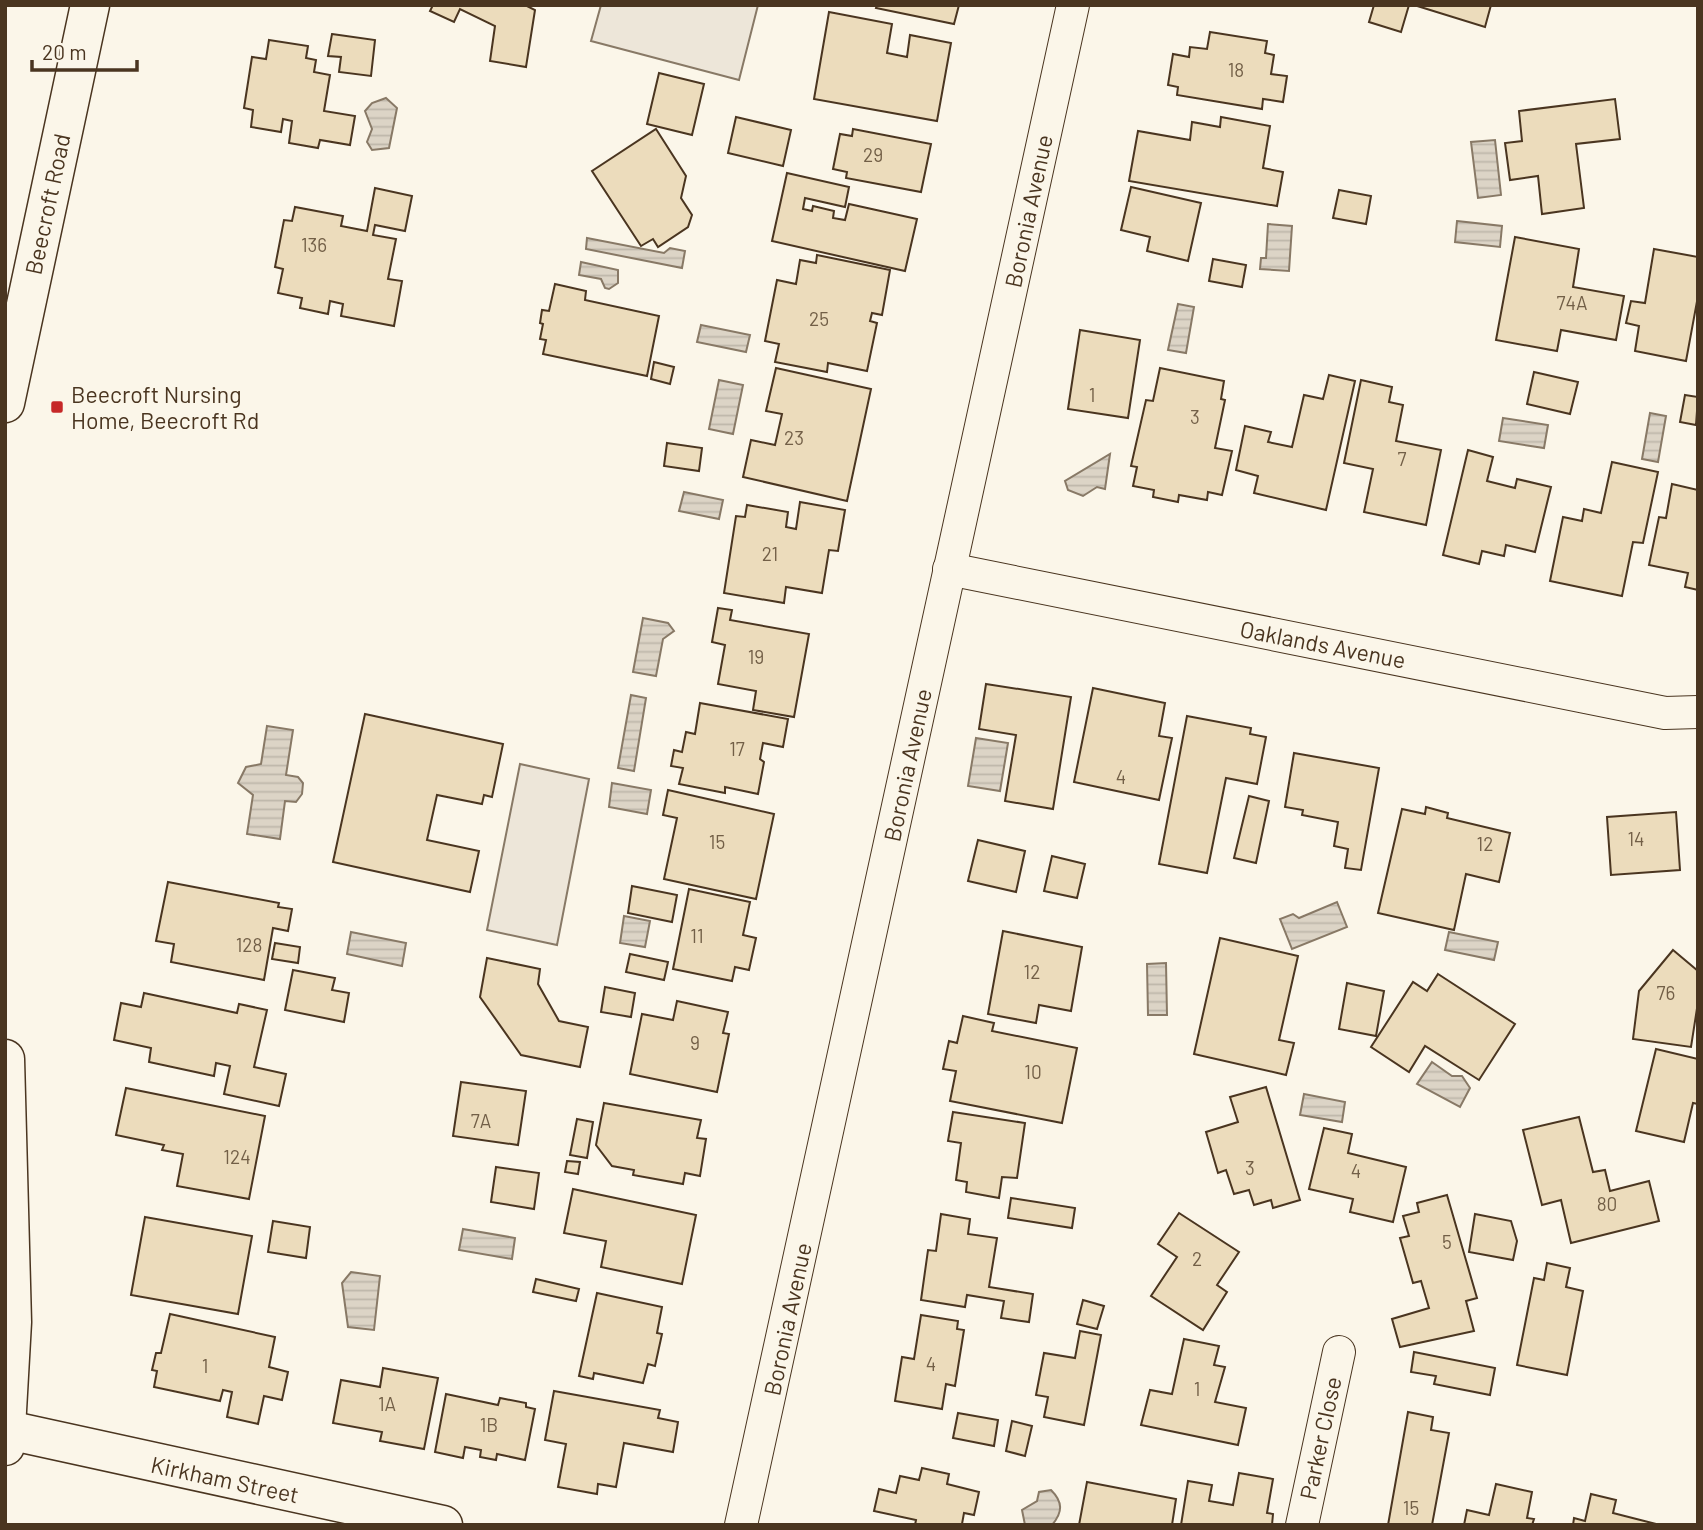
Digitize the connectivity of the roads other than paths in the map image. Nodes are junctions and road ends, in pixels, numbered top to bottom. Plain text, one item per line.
1 (90, 5) edge
2 (1073, 5) edge
3 (5, 403) edge
4 (950, 569) junction
5 (1698, 712) edge
6 (5, 1059) edge
7 (1339, 1352) dead end
8 (6, 1435) edge
9 (443, 1525) edge
10 (741, 1525) edge
11 (1302, 1525) edge

1 - 3 main road, Beecroft Road
2 - 4 street, Boronia Avenue
4 - 5 street, Oaklands Avenue
4 - 10 street, Boronia Avenue
6 - 8 main road
7 - 11 street, Parker Close
8 - 9 main road, Kirkham Street

